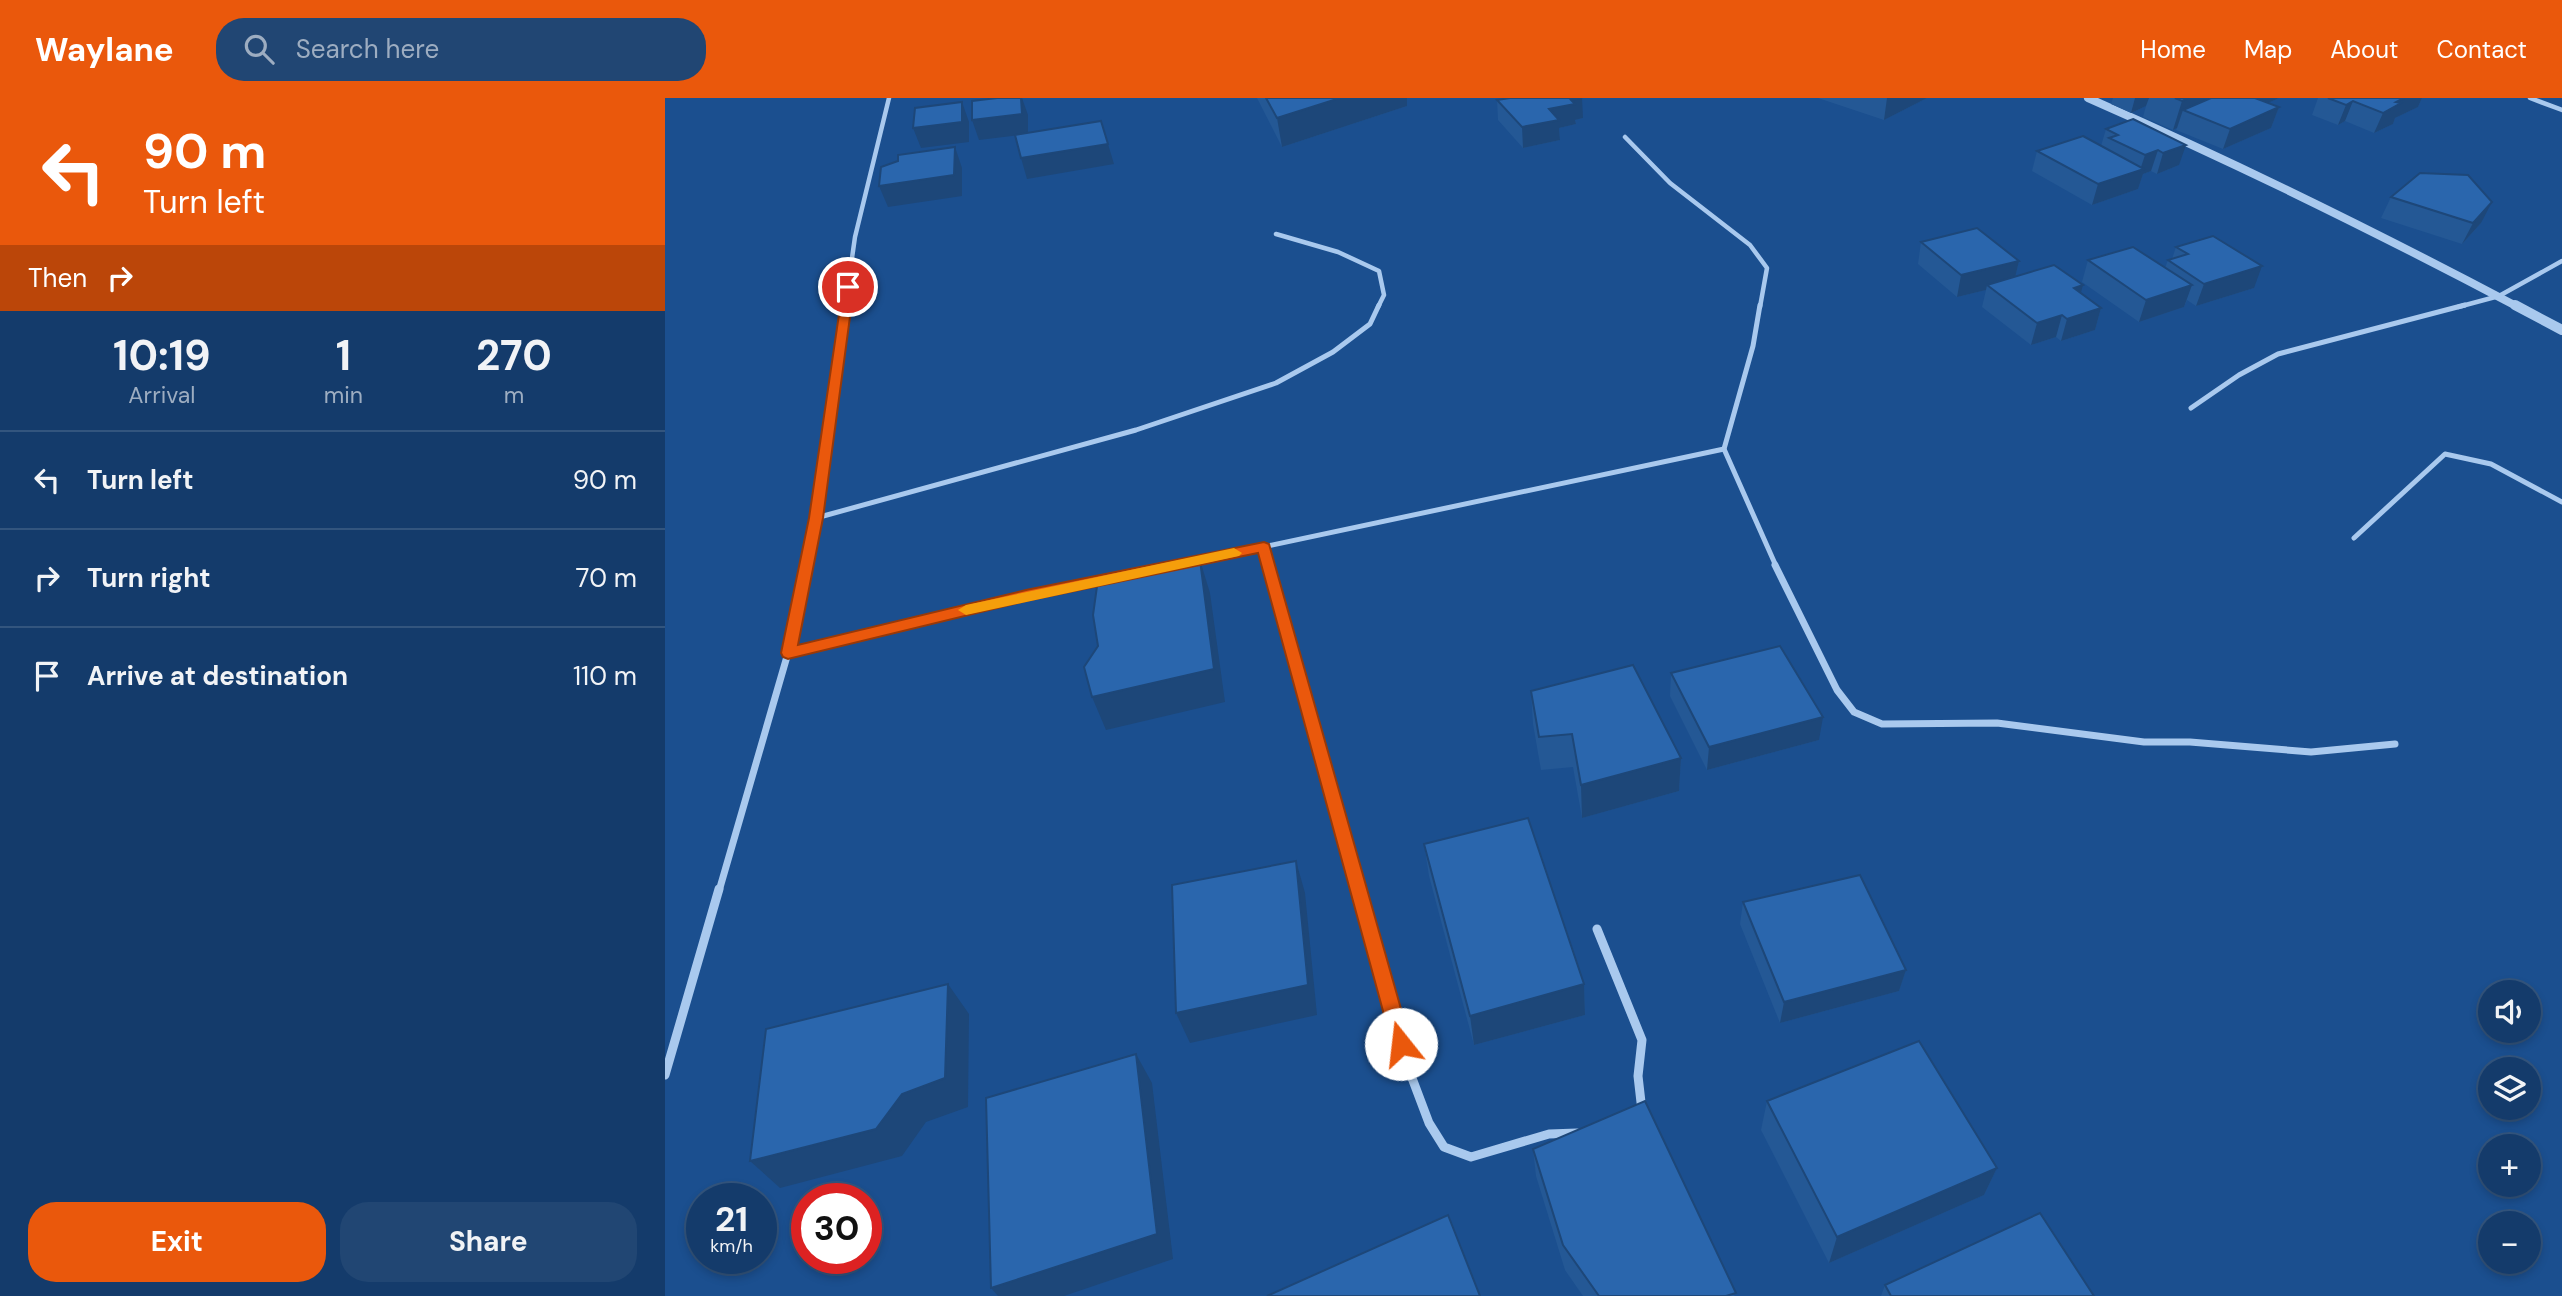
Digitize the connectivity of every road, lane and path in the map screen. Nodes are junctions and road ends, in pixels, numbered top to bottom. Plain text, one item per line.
1 (888, 98) edge
2 (2088, 98) edge
3 (2530, 98) edge
4 (2562, 110) edge
5 (1625, 136) dead end
6 (1276, 234) dead end
7 (2562, 261) edge
8 (2499, 296) junction
9 (2562, 330) edge
10 (2191, 408) dead end
11 (1724, 449) junction
12 (2562, 502) edge
13 (816, 518) junction
14 (2354, 538) dead end
15 (1264, 547) junction
16 (1185, 563) edge
17 (1118, 577) edge
18 (788, 653) junction
19 (2395, 744) dead end
20 (1597, 929) dead end
21 (665, 1075) edge
22 (1642, 1116) edge
23 (1589, 1132) edge

1 - 13 street
2 - 8 street
3 - 4 street
5 - 11 street
6 - 13 street
7 - 8 street
8 - 9 street
8 - 10 street
11 - 15 street
11 - 19 street
12 - 14 street
13 - 18 street
15 - 16 street
15 - 23 street
17 - 18 street
18 - 21 street
20 - 22 street

